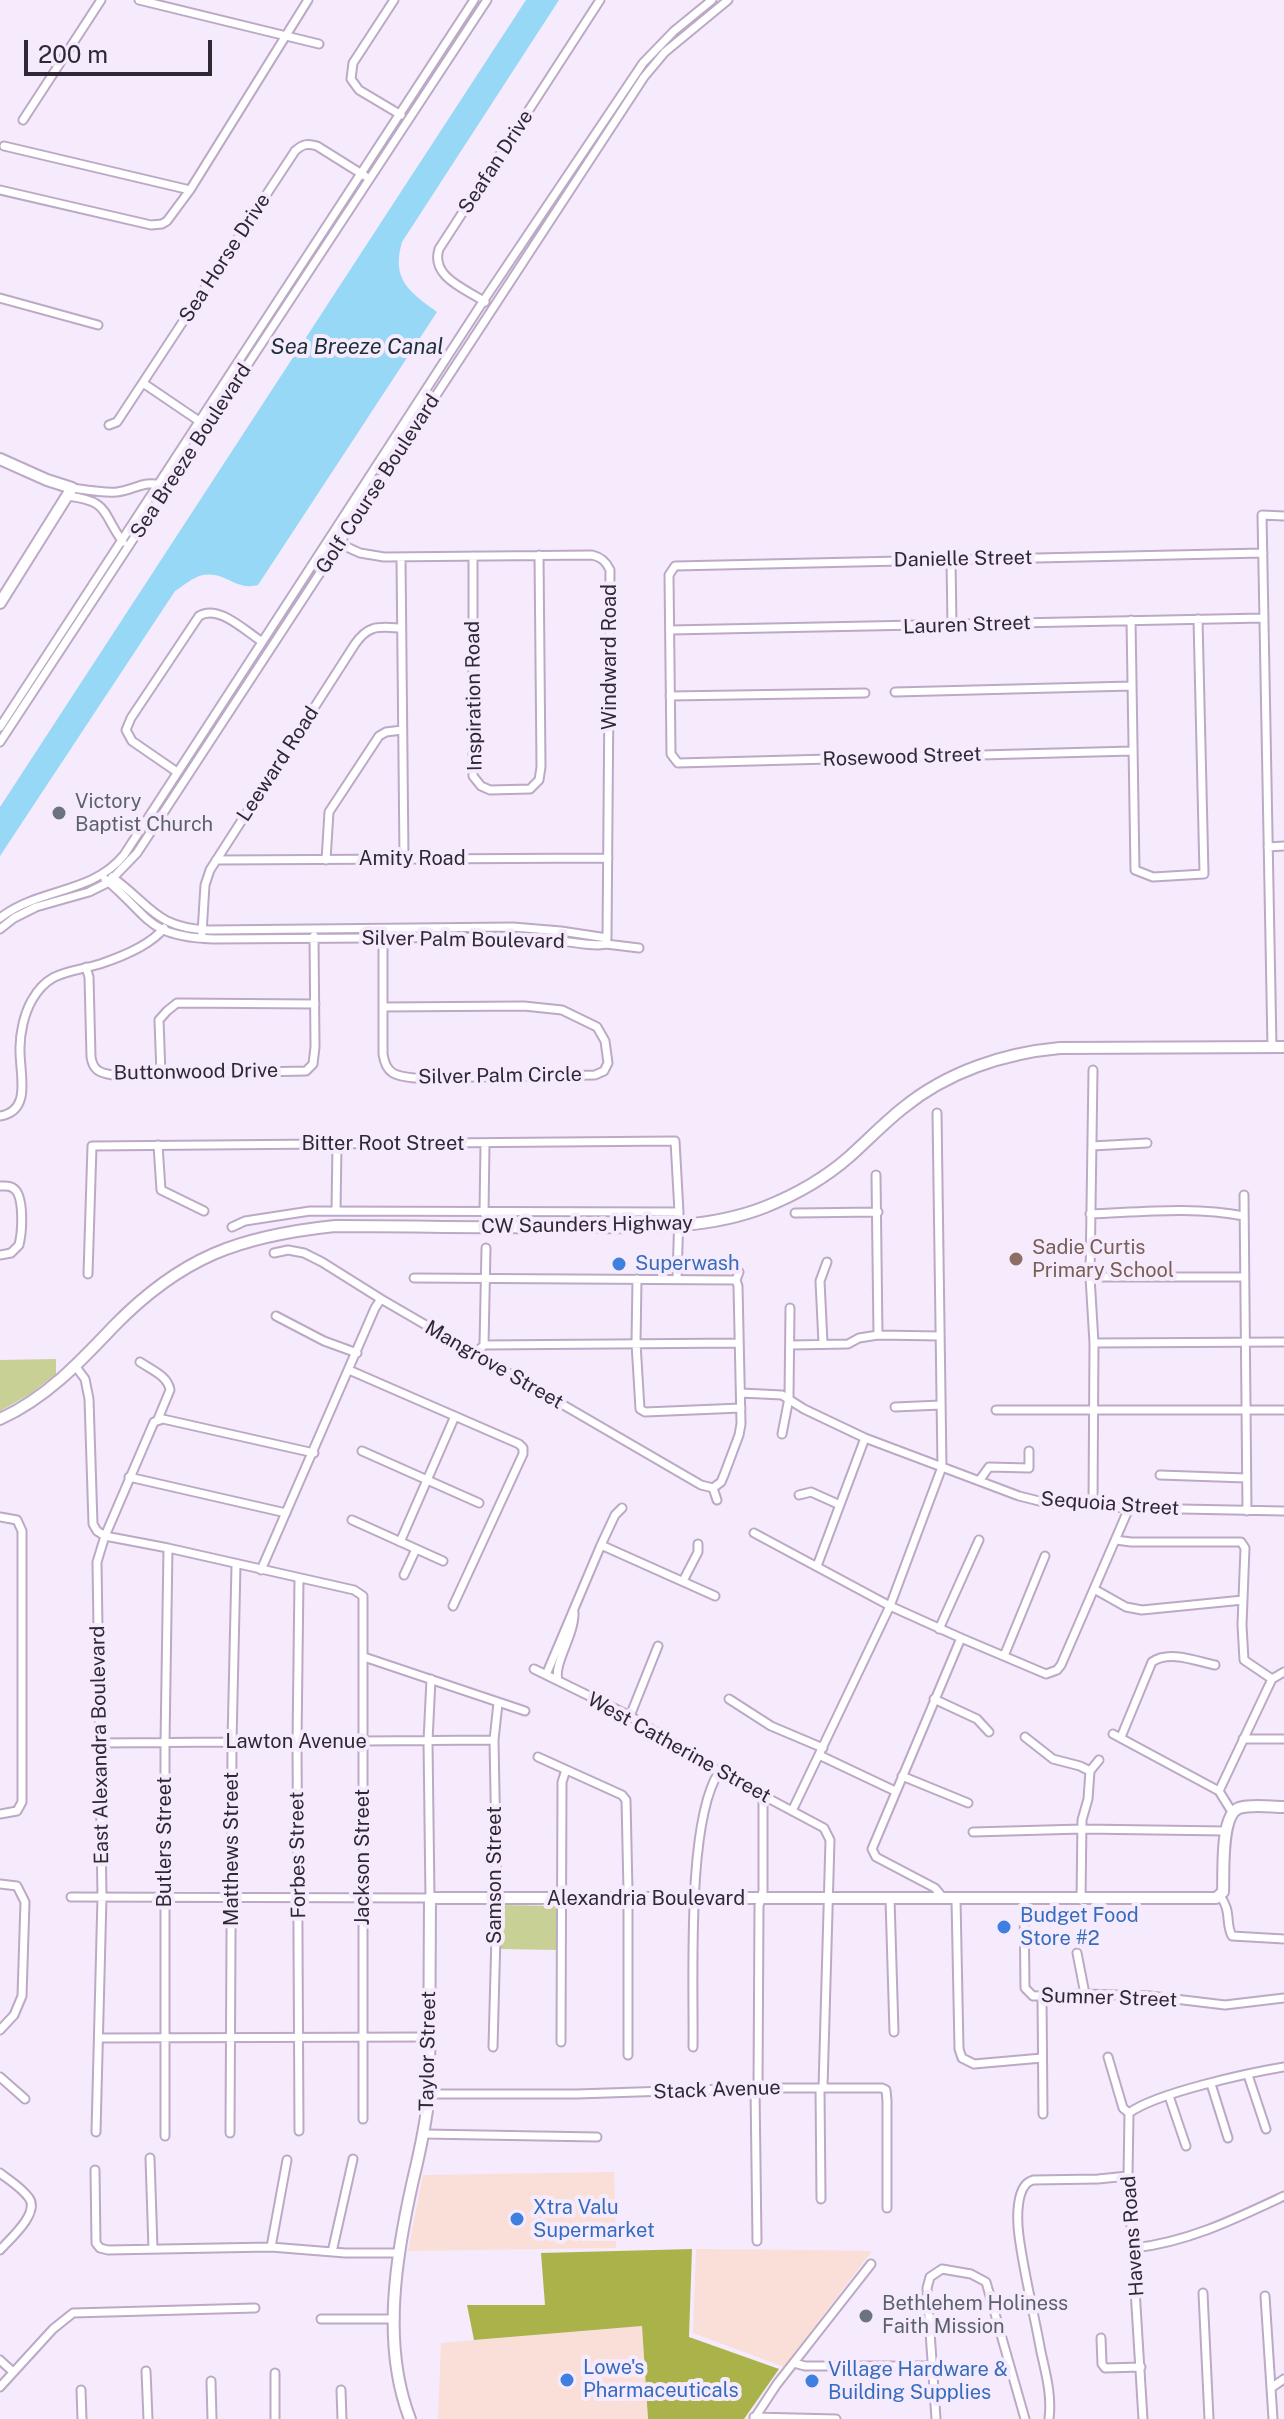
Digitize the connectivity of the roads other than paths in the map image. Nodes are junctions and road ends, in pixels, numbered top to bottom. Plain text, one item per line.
1 (101, 0) edge
2 (139, 0) edge
3 (308, 0) edge
4 (394, 0) edge
5 (474, 0) edge
6 (487, 0) edge
7 (600, 0) edge
8 (712, 0) edge
9 (728, 0) edge
10 (285, 36) junction
11 (319, 44) dead end
12 (399, 114) junction
13 (23, 120) dead end
14 (408, 120) junction
15 (4, 146) dead end
16 (361, 173) junction
17 (369, 179) junction
18 (0, 190) edge
19 (190, 190) junction
20 (2, 295) edge
21 (484, 300) junction
22 (494, 307) junction
23 (98, 325) dead end
24 (143, 383) junction
25 (199, 422) junction
26 (109, 425) dead end
27 (207, 427) junction
28 (0, 459) edge
29 (163, 486) junction
30 (98, 491) junction
31 (70, 492) junction
32 (94, 501) junction
33 (1284, 516) edge
34 (331, 539) junction
35 (125, 543) junction
36 (339, 544) junction
37 (1263, 553) junction
38 (539, 555) junction
39 (473, 556) junction
40 (401, 558) junction
41 (951, 560) junction
42 (0, 603) edge
43 (1264, 618) junction
44 (1198, 619) junction
45 (1131, 620) junction
46 (952, 625) junction
47 (401, 628) junction
48 (670, 630) junction
49 (261, 641) junction
50 (1132, 686) junction
51 (895, 692) dead end
52 (865, 693) dead end
53 (670, 696) junction
54 (0, 727) edge
55 (402, 730) junction
56 (0, 742) edge
57 (1132, 751) junction
58 (177, 772) junction
59 (1284, 846) edge
60 (1268, 847) junction
61 (608, 858) junction
62 (404, 859) junction
63 (216, 860) junction
64 (326, 860) junction
65 (103, 874) junction
66 (111, 880) junction
67 (0, 918) edge
68 (167, 922) junction
69 (0, 929) edge
70 (162, 931) junction
71 (383, 933) junction
72 (202, 934) junction
73 (314, 934) junction
74 (607, 941) junction
75 (639, 948) dead end
76 (86, 967) junction
77 (315, 1004) junction
78 (383, 1007) junction
79 (1272, 1047) junction
80 (1284, 1047) edge
81 (1093, 1070) dead end
82 (161, 1074) junction
83 (937, 1113) dead end
84 (0, 1116) edge
85 (1147, 1143) dead end
86 (337, 1144) junction
87 (485, 1144) junction
88 (158, 1145) junction
89 (1092, 1146) junction
90 (876, 1175) dead end
91 (0, 1186) edge
92 (1244, 1195) dead end
93 (204, 1211) dead end
94 (336, 1211) junction
95 (347, 1211) junction
96 (679, 1212) junction
97 (878, 1212) junction
98 (484, 1213) junction
99 (512, 1213) junction
100 (541, 1213) junction
101 (583, 1213) junction
102 (795, 1213) dead end
103 (1090, 1214) junction
104 (1244, 1216) junction
105 (348, 1226) junction
106 (678, 1226) junction
107 (232, 1227) dead end
108 (513, 1227) junction
109 (583, 1227) junction
110 (542, 1228) junction
111 (486, 1248) dead end
112 (274, 1253) dead end
113 (0, 1255) edge
114 (827, 1262) dead end
115 (88, 1274) dead end
116 (486, 1277) junction
117 (1090, 1277) junction
118 (1244, 1277) junction
119 (414, 1278) dead end
120 (637, 1279) junction
121 (677, 1279) junction
122 (381, 1299) junction
123 (790, 1308) dead end
124 (276, 1316) dead end
125 (878, 1335) junction
126 (940, 1336) junction
127 (1245, 1342) junction
128 (1284, 1342) edge
129 (636, 1343) junction
130 (739, 1343) junction
131 (823, 1343) junction
132 (1094, 1343) junction
133 (484, 1345) junction
134 (790, 1345) junction
135 (472, 1352) junction
136 (357, 1353) junction
137 (140, 1362) dead end
138 (76, 1367) junction
139 (349, 1370) junction
140 (741, 1393) junction
141 (789, 1398) junction
142 (941, 1405) junction
143 (895, 1407) dead end
144 (741, 1408) junction
145 (996, 1410) dead end
146 (1094, 1410) junction
147 (1245, 1410) junction
148 (1284, 1410) edge
149 (455, 1416) junction
150 (0, 1419) edge
151 (158, 1419) junction
152 (782, 1434) dead end
153 (865, 1438) junction
154 (362, 1451) dead end
155 (1029, 1451) dead end
156 (314, 1453) junction
157 (942, 1467) junction
158 (1160, 1475) dead end
159 (129, 1477) junction
160 (1246, 1478) junction
161 (427, 1479) junction
162 (979, 1481) junction
163 (713, 1488) junction
164 (799, 1495) dead end
165 (717, 1500) dead end
166 (479, 1503) dead end
167 (840, 1505) junction
168 (1093, 1505) junction
169 (622, 1508) dead end
170 (1129, 1508) junction
171 (1247, 1511) junction
172 (1284, 1511) edge
173 (286, 1513) junction
174 (0, 1517) edge
175 (352, 1520) dead end
176 (754, 1533) dead end
177 (105, 1536) junction
178 (979, 1540) dead end
179 (1116, 1540) junction
180 (400, 1542) junction
181 (698, 1544) dead end
182 (601, 1545) junction
183 (168, 1548) junction
184 (416, 1549) junction
185 (1045, 1556) dead end
186 (443, 1561) dead end
187 (236, 1565) junction
188 (817, 1566) junction
189 (261, 1570) junction
190 (404, 1575) dead end
191 (299, 1578) junction
192 (683, 1581) junction
193 (1094, 1589) junction
194 (715, 1596) dead end
195 (1243, 1600) junction
196 (453, 1606) dead end
197 (890, 1606) junction
198 (574, 1610) junction
199 (939, 1629) junction
200 (961, 1638) junction
201 (658, 1646) dead end
202 (1004, 1656) junction
203 (364, 1657) junction
204 (1215, 1665) dead end
205 (534, 1669) dead end
206 (1284, 1672) edge
207 (546, 1675) junction
208 (431, 1679) junction
209 (1272, 1679) junction
210 (561, 1683) junction
211 (729, 1699) dead end
212 (934, 1699) junction
213 (498, 1703) junction
214 (525, 1711) dead end
215 (630, 1716) junction
216 (989, 1732) dead end
217 (1025, 1737) dead end
218 (1243, 1739) junction
219 (1284, 1739) edge
220 (494, 1740) junction
221 (362, 1741) junction
222 (428, 1741) junction
223 (232, 1742) junction
224 (297, 1742) junction
225 (99, 1743) junction
226 (165, 1743) junction
227 (821, 1752) junction
228 (538, 1757) dead end
229 (1099, 1760) dead end
230 (566, 1770) junction
231 (1090, 1771) junction
232 (719, 1772) junction
233 (902, 1776) junction
234 (895, 1791) junction
235 (1219, 1791) junction
236 (763, 1796) junction
237 (968, 1803) dead end
238 (1284, 1807) edge
239 (792, 1811) junction
240 (1232, 1812) junction
241 (0, 1814) edge
242 (1082, 1829) junction
243 (1226, 1831) junction
244 (973, 1832) dead end
245 (0, 1884) edge
246 (1220, 1896) junction
247 (71, 1897) dead end
248 (102, 1897) junction
249 (166, 1898) junction
250 (232, 1898) junction
251 (299, 1898) junction
252 (364, 1898) junction
253 (430, 1898) junction
254 (497, 1898) junction
255 (562, 1898) junction
256 (628, 1899) junction
257 (695, 1899) junction
258 (761, 1899) junction
259 (828, 1899) junction
260 (890, 1899) junction
261 (944, 1899) junction
262 (956, 1899) junction
263 (1024, 1900) junction
264 (1081, 1900) junction
265 (1284, 1939) edge
266 (1077, 1953) dead end
267 (1085, 1994) junction
268 (1042, 1996) junction
269 (1284, 1998) edge
270 (0, 2030) edge
271 (894, 2032) dead end
272 (231, 2037) junction
273 (298, 2037) junction
274 (362, 2037) junction
275 (429, 2037) junction
276 (99, 2038) junction
277 (166, 2038) junction
278 (561, 2042) dead end
279 (493, 2047) dead end
280 (693, 2047) dead end
281 (628, 2055) dead end
282 (1108, 2057) dead end
283 (1042, 2058) junction
284 (1284, 2067) edge
285 (1248, 2075) junction
286 (0, 2077) edge
287 (1211, 2084) junction
288 (756, 2088) junction
289 (822, 2088) junction
290 (429, 2094) junction
291 (1169, 2096) junction
292 (25, 2099) dead end
293 (1129, 2113) junction
294 (1043, 2114) dead end
295 (363, 2119) dead end
296 (1266, 2129) dead end
297 (299, 2131) dead end
298 (96, 2132) dead end
299 (230, 2133) dead end
300 (424, 2134) junction
301 (165, 2136) dead end
302 (597, 2137) dead end
303 (1228, 2138) dead end
304 (1186, 2146) dead end
305 (150, 2158) dead end
306 (353, 2159) dead end
307 (287, 2160) dead end
308 (95, 2170) dead end
309 (0, 2173) edge
310 (1128, 2176) junction
311 (1284, 2196) edge
312 (821, 2199) dead end
313 (887, 2208) dead end
314 (757, 2241) dead end
315 (271, 2247) junction
316 (1134, 2248) junction
317 (153, 2249) junction
318 (0, 2250) edge
319 (332, 2252) junction
320 (399, 2253) junction
321 (871, 2264) dead end
322 (1203, 2293) dead end
323 (1265, 2296) dead end
324 (255, 2308) dead end
325 (321, 2319) dead end
326 (395, 2319) junction
327 (1101, 2338) dead end
328 (0, 2360) edge
329 (794, 2363) junction
330 (932, 2366) junction
331 (1141, 2367) junction
332 (12, 2371) junction
333 (146, 2371) dead end
334 (275, 2373) dead end
335 (1284, 2379) edge
336 (211, 2381) dead end
337 (0, 2387) edge
338 (1271, 2388) junction
339 (81, 2390) dead end
340 (341, 2390) dead end
341 (754, 2418) edge
342 (82, 2419) edge
343 (148, 2419) edge
344 (212, 2419) edge
345 (275, 2419) edge
346 (342, 2419) edge
347 (410, 2419) edge
348 (836, 2419) edge
349 (936, 2419) edge
350 (1025, 2419) edge
351 (1049, 2419) edge
352 (1143, 2419) edge
353 (1209, 2419) edge
354 (1273, 2419) edge

1 - 13 street
2 - 10 street
3 - 10 street
4 - 12 street
5 - 12 street, Sea Breeze Boulevard
6 - 14 street, Sea Breeze Boulevard
7 - 21 street, Seafan Drive
8 - 21 street, Golf Course Boulevard
9 - 22 street, Golf Course Boulevard
10 - 11 street
10 - 19 street
12 - 14 street
12 - 16 street, Sea Breeze Boulevard
14 - 17 street, Sea Breeze Boulevard
15 - 19 street
16 - 17 street
16 - 24 street, Sea Horse Drive
16 - 25 street, Sea Breeze Boulevard
17 - 27 street, Sea Breeze Boulevard
18 - 19 street
20 - 23 street
21 - 22 street, Seafan Drive
21 - 34 street, Golf Course Boulevard
22 - 36 street, Golf Course Boulevard
24 - 25 street
24 - 26 street, Sea Horse Drive
25 - 27 street
25 - 29 street, Sea Breeze Boulevard
27 - 29 street, Sea Breeze Boulevard
28 - 31 main road
29 - 30 street, Sea Breeze Boulevard
29 - 35 street, Sea Breeze Boulevard
30 - 31 street, Sea Breeze Boulevard
30 - 32 street
31 - 32 street
31 - 42 main road
32 - 35 street, Sea Breeze Boulevard
33 - 37 street
34 - 36 street, Windward Road
34 - 49 street, Golf Course Boulevard
35 - 54 street, Sea Breeze Boulevard
35 - 56 street, Sea Breeze Boulevard
36 - 40 street, Windward Road
36 - 66 street, Golf Course Boulevard
37 - 41 street, Danielle Street
37 - 43 street
38 - 39 street, Windward Road
38 - 39 street, Inspiration Road
38 - 61 street, Windward Road
39 - 40 street, Windward Road
40 - 47 street
41 - 46 street
41 - 48 street, Danielle Street
43 - 44 street, Lauren Street
43 - 60 street
44 - 45 street, Lauren Street
44 - 57 street
45 - 46 street, Lauren Street
45 - 50 street
46 - 48 street, Lauren Street
47 - 55 street
47 - 63 street, Leeward Road
48 - 53 street
49 - 58 street, Golf Course Boulevard
49 - 58 street
50 - 51 street
50 - 57 street
52 - 53 street
53 - 57 street, Rosewood Street
55 - 62 street
55 - 64 street
58 - 65 street, Golf Course Boulevard
59 - 60 street
60 - 79 street
61 - 62 street, Amity Road
61 - 74 street, Windward Road
62 - 64 street, Amity Road
63 - 64 street, Amity Road
63 - 72 street, Leeward Road
65 - 66 street, Silver Palm Boulevard
65 - 67 street, Golf Course Boulevard
66 - 68 street, Silver Palm Boulevard
66 - 69 street, Golf Course Boulevard
66 - 70 street, Silver Palm Boulevard
68 - 70 street
68 - 72 street, Silver Palm Boulevard
70 - 72 street, Silver Palm Boulevard
70 - 76 street
71 - 73 street, Silver Palm Boulevard
71 - 74 street, Silver Palm Boulevard
71 - 78 street, Silver Palm Circle
72 - 73 street, Silver Palm Boulevard
73 - 77 street, Buttonwood Drive
74 - 75 street, Silver Palm Boulevard
76 - 82 street, Buttonwood Drive
76 - 84 street
77 - 82 street, Buttonwood Drive
77 - 82 street
78 - 78 street, Silver Palm Circle
79 - 80 main road, CW Saunders Highway
79 - 106 main road, CW Saunders Highway
81 - 89 street
83 - 126 street
85 - 89 street
86 - 87 street, Bitter Root Street
86 - 88 street, Bitter Root Street
86 - 94 street
87 - 96 street, Bitter Root Street
87 - 98 street
88 - 93 street
88 - 115 street, Bitter Root Street
89 - 103 street
90 - 97 street
91 - 113 street
92 - 104 street
94 - 95 street
94 - 107 street
95 - 98 street
95 - 105 street
96 - 101 street
96 - 106 street
97 - 102 street
97 - 125 street
98 - 99 street
99 - 100 street
99 - 108 street
100 - 101 street
100 - 110 street
101 - 109 street
103 - 104 street
103 - 117 street
104 - 118 street
105 - 108 main road, CW Saunders Highway
105 - 138 main road, CW Saunders Highway
106 - 109 main road, CW Saunders Highway
106 - 121 street
108 - 110 main road, CW Saunders Highway
109 - 110 main road, CW Saunders Highway
111 - 116 street
112 - 122 street, Mangrove Street
114 - 131 street
116 - 119 street
116 - 120 street
116 - 133 street
117 - 118 street
117 - 132 street
118 - 127 street
120 - 121 street
120 - 129 street
121 - 130 street
122 - 135 street, Mangrove Street
122 - 136 street
123 - 134 street
124 - 136 street
125 - 126 street
125 - 131 street
126 - 142 street
127 - 128 street
127 - 132 street
127 - 147 street
129 - 130 street
129 - 133 street
129 - 144 street
130 - 140 street
131 - 134 street
132 - 146 street
133 - 135 street
134 - 141 street
135 - 163 street, Mangrove Street
136 - 139 street
137 - 151 street, East Alexandra Boulevard
138 - 150 main road, CW Saunders Highway
138 - 177 street
139 - 149 street
139 - 156 street
140 - 141 street
140 - 144 street
141 - 152 street
141 - 153 street, Sequoia Street
142 - 143 street
142 - 157 street
144 - 163 street
145 - 146 street
146 - 147 street
146 - 168 street
147 - 148 street
147 - 160 street
149 - 161 street
149 - 196 street
151 - 156 street
151 - 159 street, East Alexandra Boulevard
153 - 157 street, Sequoia Street
153 - 167 street
154 - 161 street
155 - 162 street
156 - 173 street
157 - 162 street, Sequoia Street
157 - 197 street
158 - 160 street
159 - 173 street
159 - 177 street, East Alexandra Boulevard
160 - 171 street
161 - 166 street
161 - 180 street
162 - 168 street, Sequoia Street
163 - 165 street
164 - 167 street
167 - 188 street
168 - 170 street, Sequoia Street
169 - 182 street
170 - 171 street, Sequoia Street
170 - 179 street
171 - 172 street, Sequoia Street
173 - 189 street
174 - 241 street
175 - 180 street
176 - 188 street
177 - 183 street
177 - 225 street, East Alexandra Boulevard
178 - 199 street
179 - 193 street
179 - 195 street
180 - 184 street
181 - 192 street
182 - 192 street
182 - 198 street
183 - 187 street
183 - 226 street, Butlers Street
184 - 186 street
184 - 190 street
185 - 202 street
187 - 189 street
187 - 223 street, Matthews Street
188 - 197 street
189 - 191 street
191 - 203 street, Jackson Street
191 - 224 street, Forbes Street
192 - 194 street
193 - 195 street
193 - 202 street
195 - 209 street
197 - 199 street
197 - 227 street
198 - 207 street
198 - 210 street
199 - 200 street
200 - 202 street
200 - 212 street
201 - 215 street
203 - 208 street
203 - 221 street, Jackson Street
204 - 235 street
205 - 207 street, West Catherine Street
206 - 209 street
207 - 210 street, West Catherine Street
208 - 213 street
208 - 222 street, Taylor Street
209 - 218 street
210 - 215 street, West Catherine Street
211 - 227 street
212 - 216 street
212 - 233 street
213 - 214 street
213 - 220 street, Samson Street
215 - 232 street, West Catherine Street
217 - 231 street
218 - 219 street
218 - 235 street
220 - 222 street, Lawton Avenue
220 - 254 street, Samson Street
221 - 222 street, Lawton Avenue
221 - 224 street, Lawton Avenue
221 - 252 street, Jackson Street
222 - 253 street, Taylor Street
223 - 224 street, Lawton Avenue
223 - 226 street, Lawton Avenue
223 - 250 street, Matthews Street
224 - 251 street, Forbes Street
225 - 226 street, Lawton Avenue
225 - 248 street, East Alexandra Boulevard
226 - 249 street, Butlers Street
227 - 234 street
227 - 239 street
228 - 230 street
229 - 231 street
230 - 255 street
230 - 256 street
231 - 242 street
232 - 236 street, West Catherine Street
232 - 257 street
233 - 234 street
233 - 237 street
234 - 261 street
235 - 240 street
236 - 239 street, West Catherine Street
236 - 258 street
238 - 240 main road
239 - 259 street, West Catherine Street
240 - 243 main road
242 - 243 street
242 - 244 street
242 - 264 street
243 - 246 main road
245 - 270 street
246 - 264 main road, Alexandria Boulevard
246 - 265 street
247 - 248 street, Alexandria Boulevard
248 - 249 street, Alexandria Boulevard
248 - 276 street, East Alexandra Boulevard
249 - 250 street, Alexandria Boulevard
249 - 277 street, Butlers Street
250 - 251 street, Alexandria Boulevard
250 - 272 street, Matthews Street
251 - 252 street, Alexandria Boulevard
251 - 273 street, Forbes Street
252 - 253 street, Alexandria Boulevard
252 - 274 street, Jackson Street
253 - 254 main road, Alexandria Boulevard
253 - 275 main road, Taylor Street
254 - 255 main road, Alexandria Boulevard
254 - 279 street, Samson Street
255 - 256 main road, Alexandria Boulevard
255 - 278 street
256 - 257 main road, Alexandria Boulevard
256 - 281 street
257 - 258 main road, Alexandria Boulevard
257 - 280 street
258 - 259 main road, Alexandria Boulevard
258 - 288 street
259 - 260 main road, Alexandria Boulevard
259 - 289 street
260 - 261 main road, Alexandria Boulevard
260 - 271 street
261 - 262 main road, Alexandria Boulevard
262 - 263 main road, Alexandria Boulevard
262 - 283 street
263 - 264 main road, Alexandria Boulevard
263 - 268 street, Sumner Street
266 - 267 street
267 - 268 street, Sumner Street
267 - 269 street, Sumner Street
268 - 283 street
272 - 273 street
272 - 277 street
272 - 299 street, Matthews Street
273 - 274 street
273 - 297 street, Forbes Street
274 - 275 street
274 - 295 street, Jackson Street
275 - 290 main road, Taylor Street
276 - 277 street
276 - 298 street, East Alexandra Boulevard
277 - 301 street, Butlers Street
282 - 293 street, Havens Road
283 - 294 street
284 - 285 street
285 - 287 street
285 - 296 street
286 - 292 street
287 - 291 street
287 - 303 street
288 - 289 street, Stack Avenue
288 - 290 street, Stack Avenue
288 - 314 street
289 - 312 street
289 - 313 street, Stack Avenue
290 - 300 main road, Taylor Street
291 - 293 street
291 - 304 street
293 - 310 street, Havens Road
300 - 302 street
300 - 320 main road, Taylor Street
305 - 317 street
306 - 319 street
307 - 315 street
308 - 317 street
309 - 318 street
310 - 316 street, Havens Road
310 - 351 street
311 - 316 street
315 - 317 street
315 - 319 street
316 - 331 street, Havens Road
319 - 320 street
320 - 326 main road, Taylor Street
321 - 329 street
322 - 353 street
323 - 338 street
324 - 332 street
325 - 326 street
326 - 347 main road, Taylor Street
327 - 331 street
328 - 332 street
329 - 330 street
329 - 341 street
330 - 349 street
330 - 350 street
331 - 352 street, Havens Road
332 - 337 street
333 - 343 street
334 - 345 street
335 - 338 street
336 - 344 street
338 - 354 street
339 - 342 street
340 - 346 street
341 - 348 street

